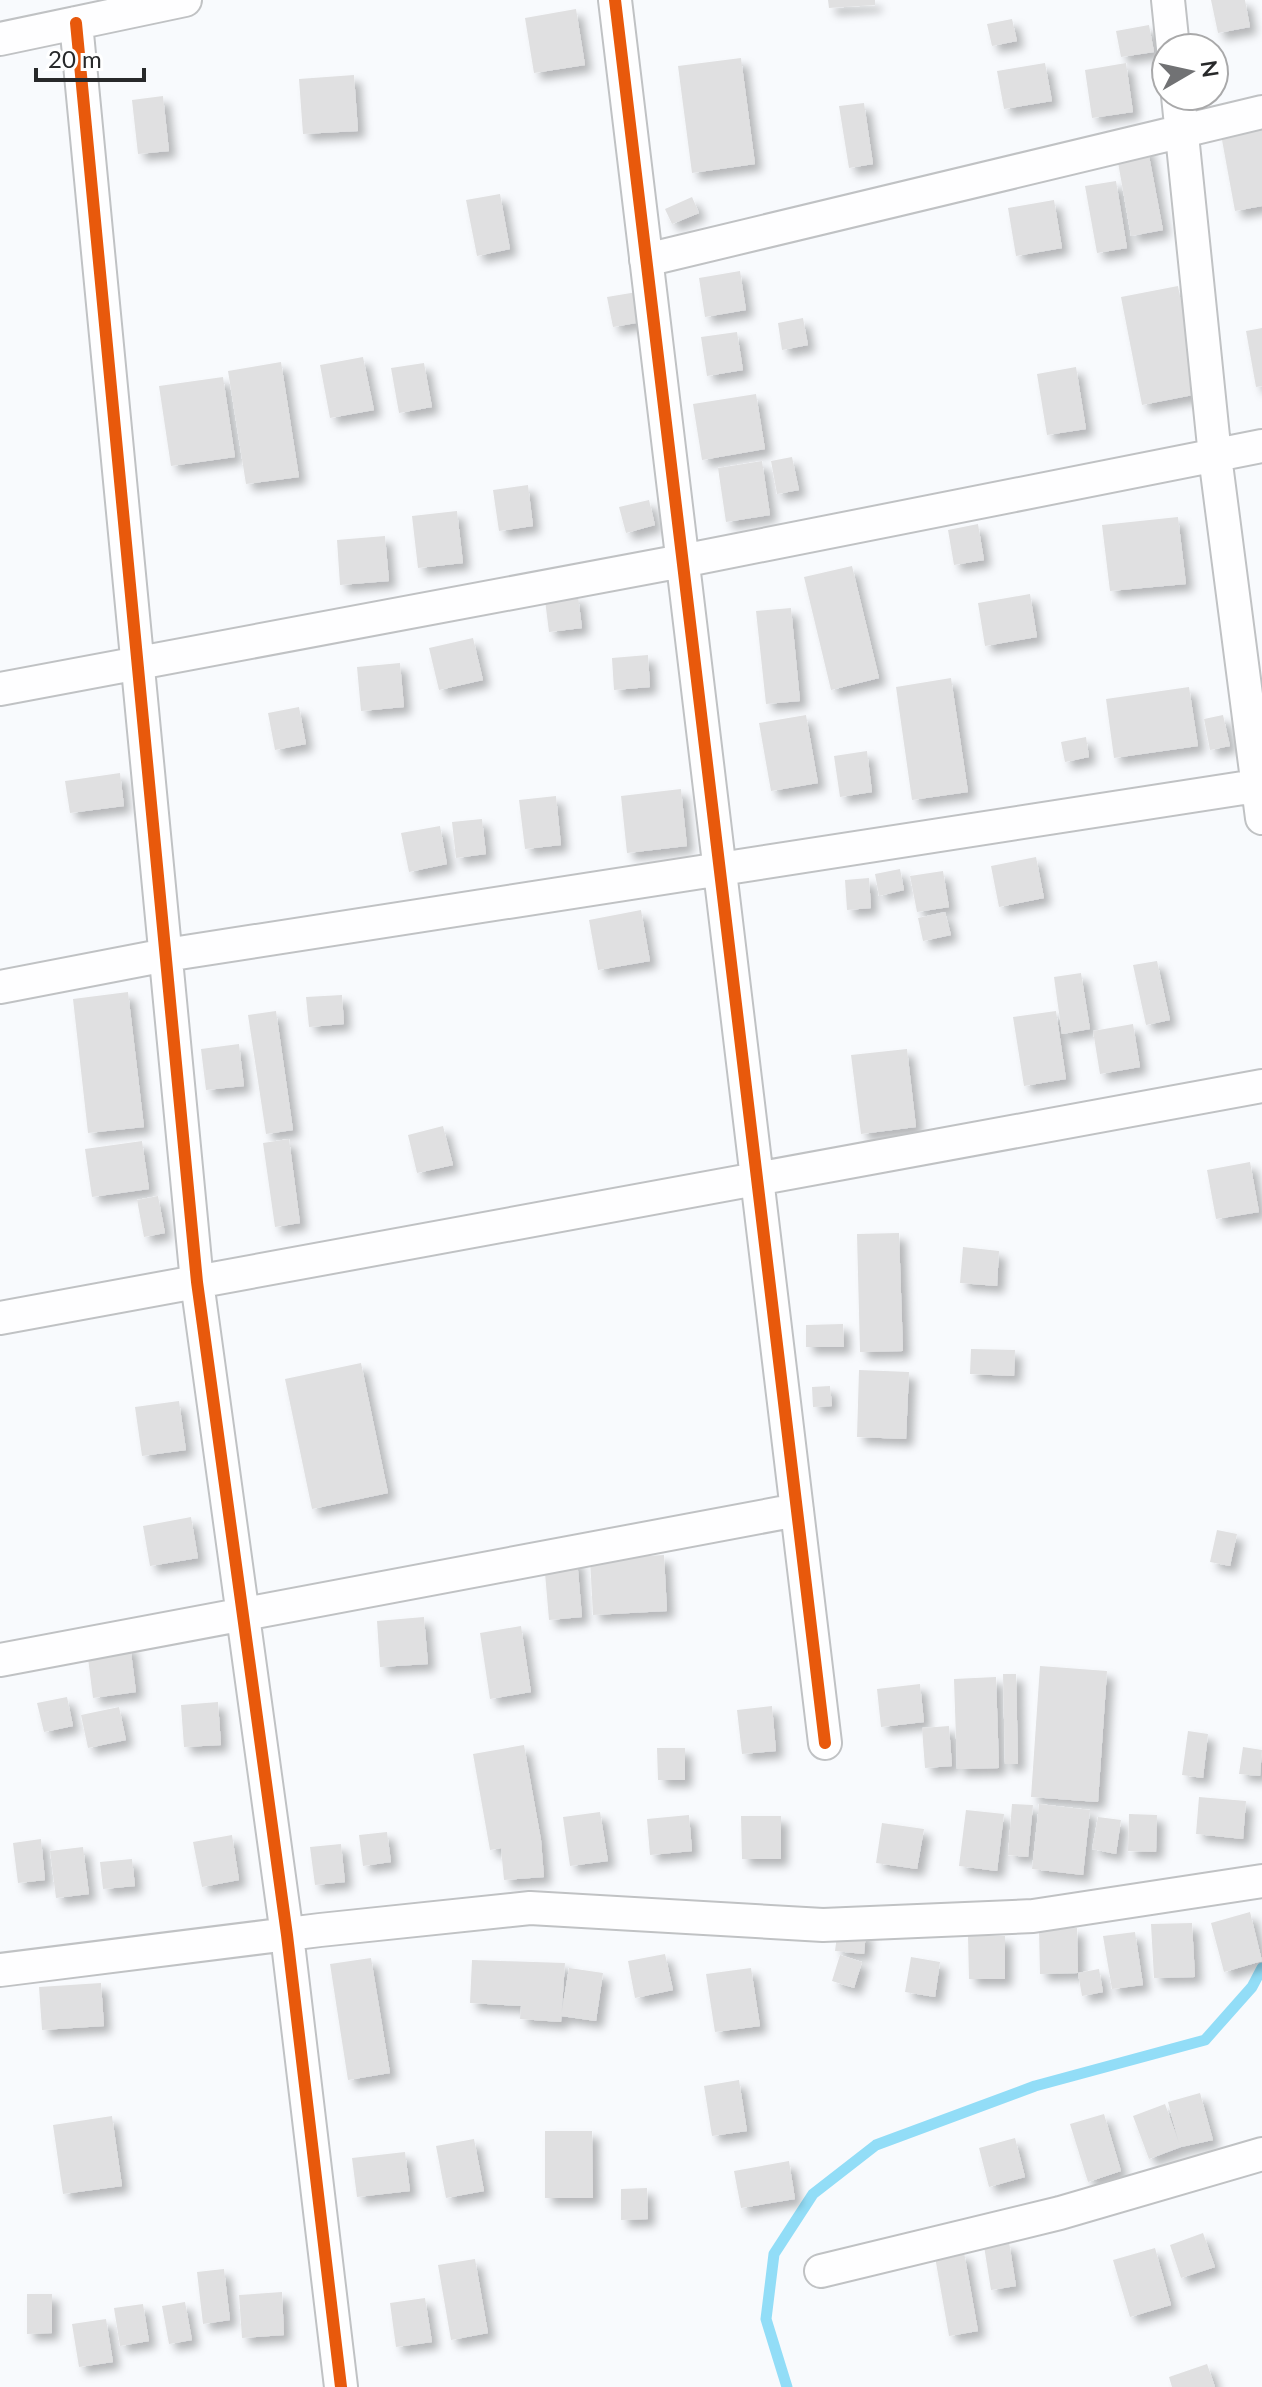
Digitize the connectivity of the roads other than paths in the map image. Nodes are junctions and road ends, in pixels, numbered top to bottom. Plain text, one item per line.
1 (185, 0) edge
2 (615, 0) edge
3 (1168, 0) edge
4 (76, 23) junction
5 (1171, 32) edge
6 (0, 39) edge
7 (1179, 112) edge
8 (1262, 112) edge
9 (1181, 129) junction
10 (646, 260) junction
11 (1262, 446) edge
12 (1215, 456) junction
13 (682, 561) junction
14 (138, 661) junction
15 (0, 689) edge
16 (1260, 785) edge
17 (1262, 818) edge
18 (719, 868) junction
19 (166, 955) junction
20 (0, 987) edge
21 (1262, 1086) edge
22 (757, 1179) junction
23 (197, 1282) junction
24 (0, 1318) edge
25 (797, 1510) junction
26 (243, 1615) junction
27 (0, 1660) edge
28 (825, 1743) dead end
29 (1252, 1883) edge
30 (287, 1935) junction
31 (0, 1970) edge
32 (1262, 2154) edge
33 (821, 2271) dead end
34 (341, 2387) edge

1 - 4 street
2 - 10 street
3 - 5 street
4 - 6 street
4 - 14 street
7 - 9 street
8 - 9 street
9 - 10 street
9 - 12 street
10 - 13 street
11 - 12 street
12 - 13 street
12 - 16 street
13 - 14 street
13 - 18 street
14 - 15 street
14 - 19 street
16 - 17 street
16 - 18 street
18 - 19 street
18 - 22 street
19 - 20 street
19 - 23 street
21 - 22 street
22 - 23 street
22 - 25 street
23 - 24 street
23 - 26 street
25 - 26 street
25 - 28 street
26 - 27 street
26 - 30 street
29 - 30 street
30 - 31 street
30 - 34 street
32 - 33 street

